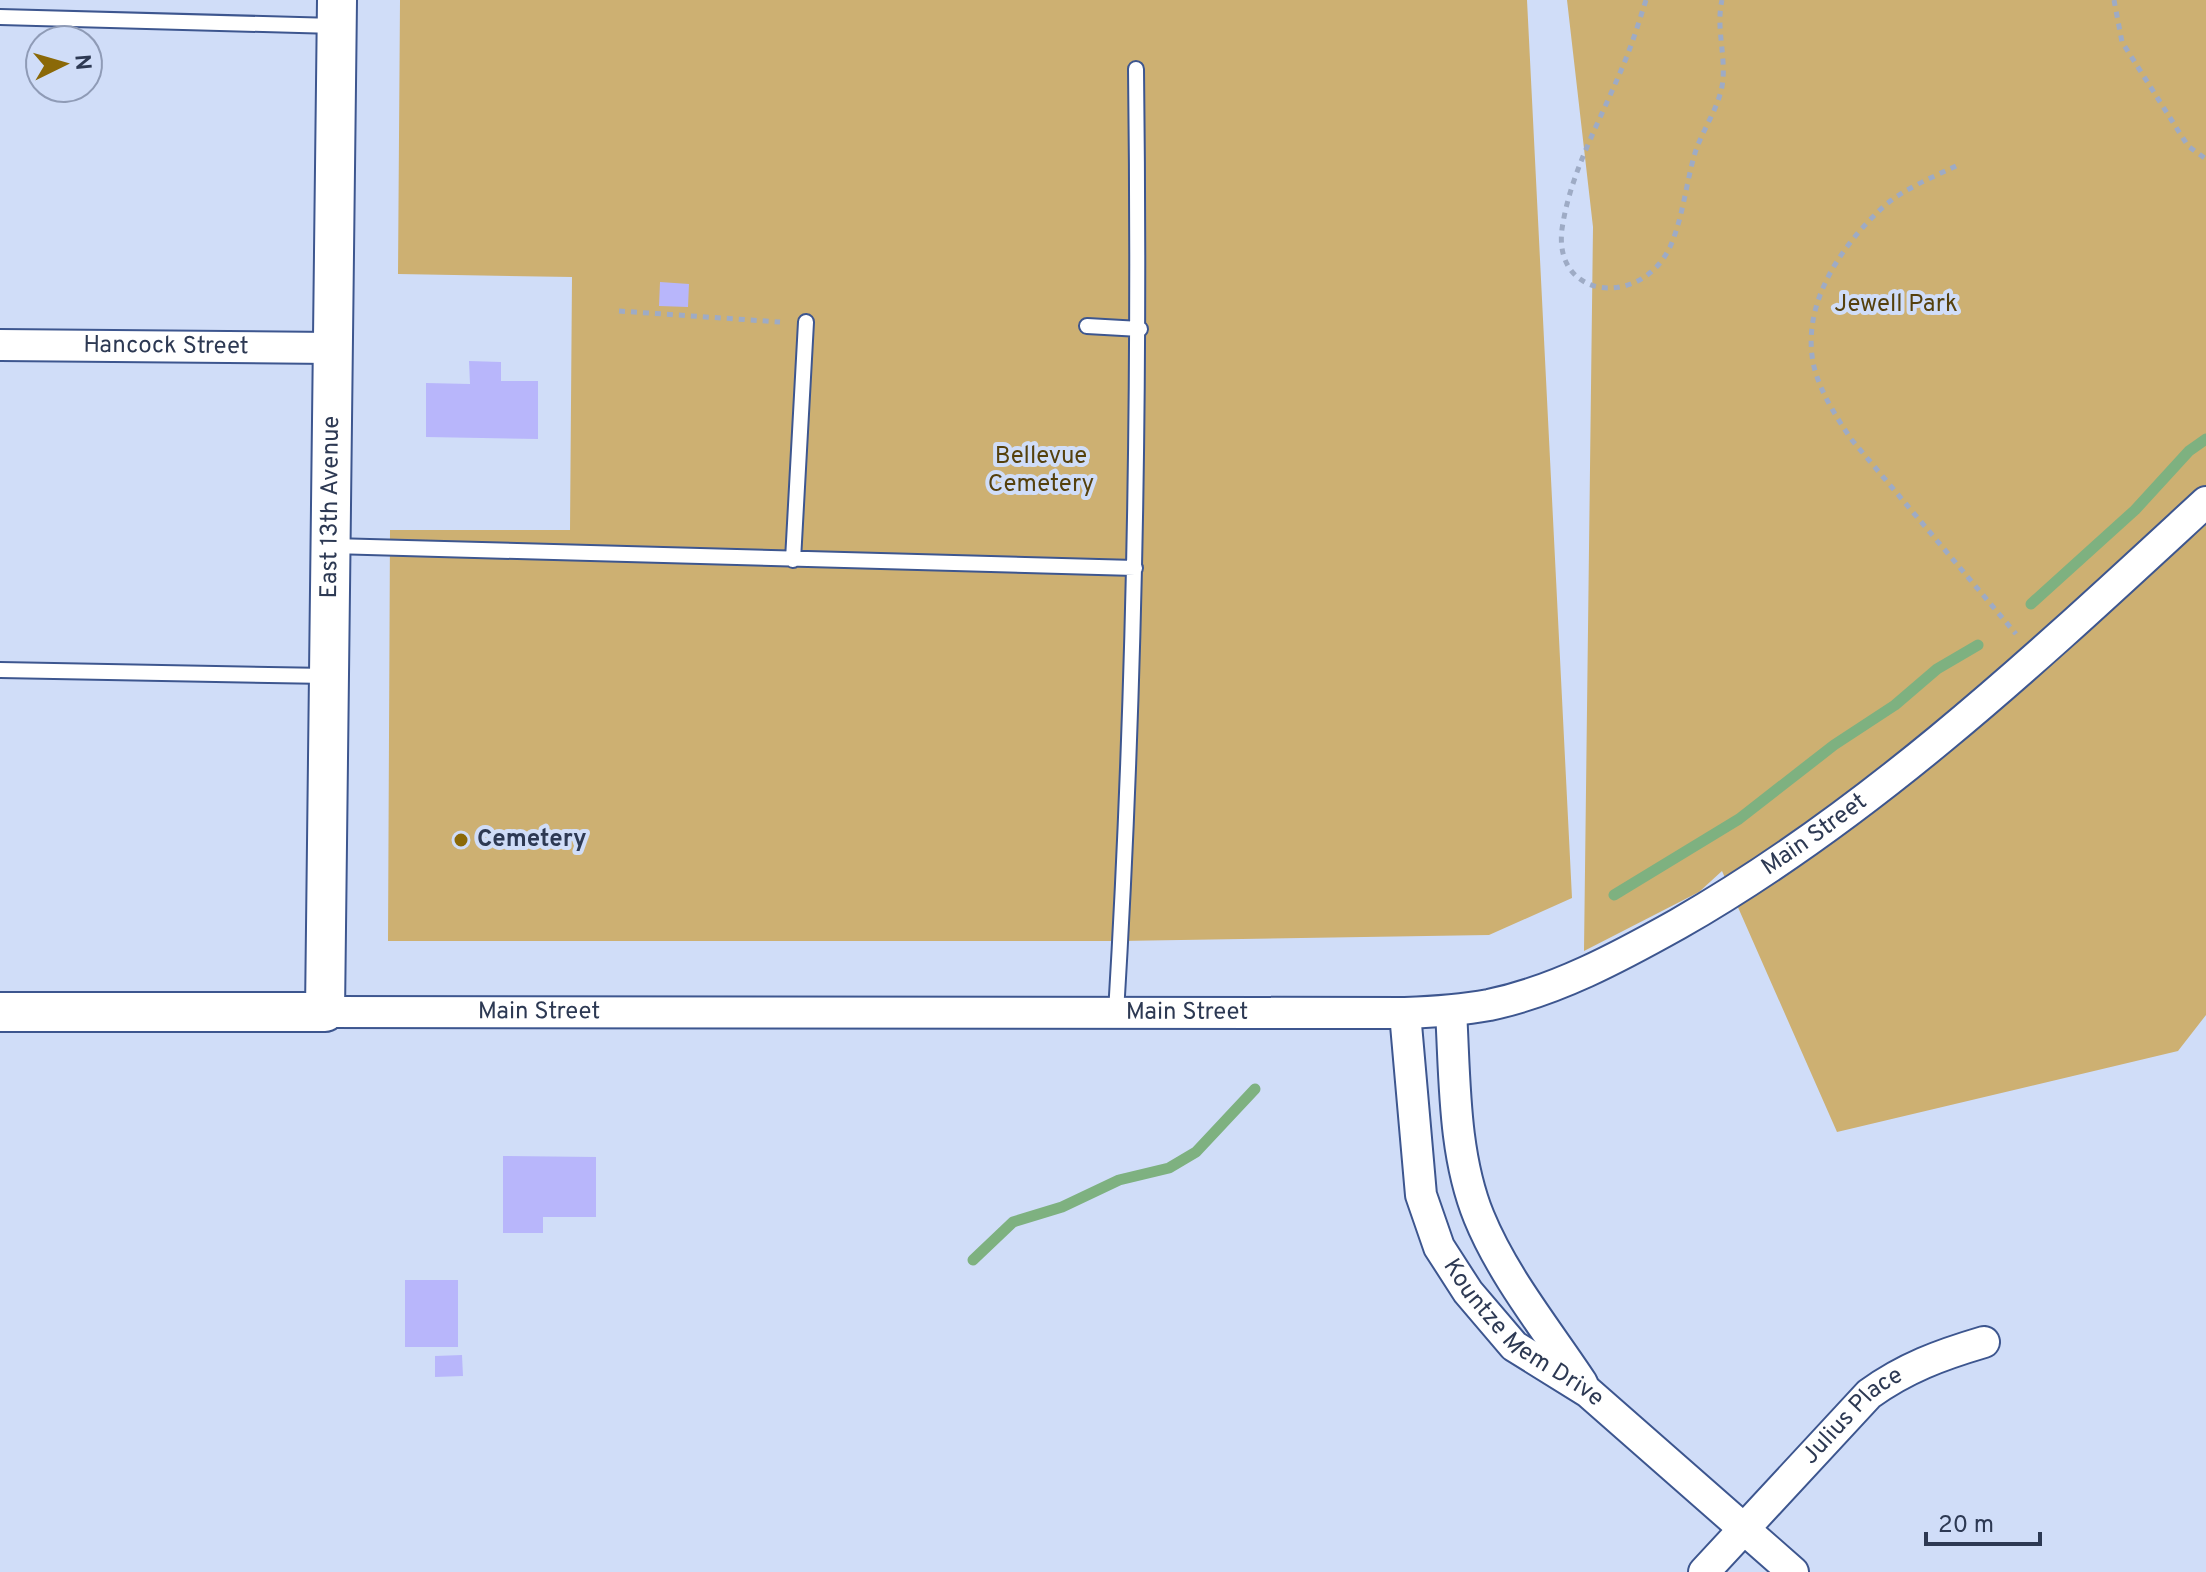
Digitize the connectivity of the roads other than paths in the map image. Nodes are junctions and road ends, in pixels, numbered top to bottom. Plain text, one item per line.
1 (336, 13) edge
2 (0, 17) edge
3 (1136, 69) dead end
4 (806, 322) dead end
5 (1087, 326) dead end
6 (1140, 329) junction
7 (0, 345) edge
8 (332, 348) junction
9 (2206, 502) edge
10 (329, 546) junction
11 (793, 560) junction
12 (1135, 568) junction
13 (0, 670) edge
14 (328, 676) junction
15 (1451, 1011) junction
16 (0, 1012) edge
17 (325, 1012) junction
18 (1116, 1013) junction
19 (1405, 1013) junction
20 (1984, 1342) dead end
21 (1588, 1392) junction
22 (1743, 1526) junction
23 (1704, 1572) edge
24 (1793, 1572) edge

1 - 2 lane
1 - 8 street, East 13th Avenue
3 - 6 lane
4 - 11 lane
5 - 6 lane
6 - 12 lane
7 - 8 street, Hancock Street
8 - 10 street, East 13th Avenue
9 - 15 street, Main Street
10 - 11 lane
10 - 14 street, East 13th Avenue
11 - 12 lane
12 - 18 lane
13 - 14 lane
14 - 17 street, East 13th Avenue
15 - 19 street, Main Street
15 - 21 street, Kountze Mem Drive
16 - 17 street, Main Street
17 - 18 street, Main Street
18 - 19 street, Main Street
19 - 21 street, Kountze Mem Drive
20 - 22 street, Julius Place
21 - 22 street
22 - 23 street, Julius Place
22 - 24 street

